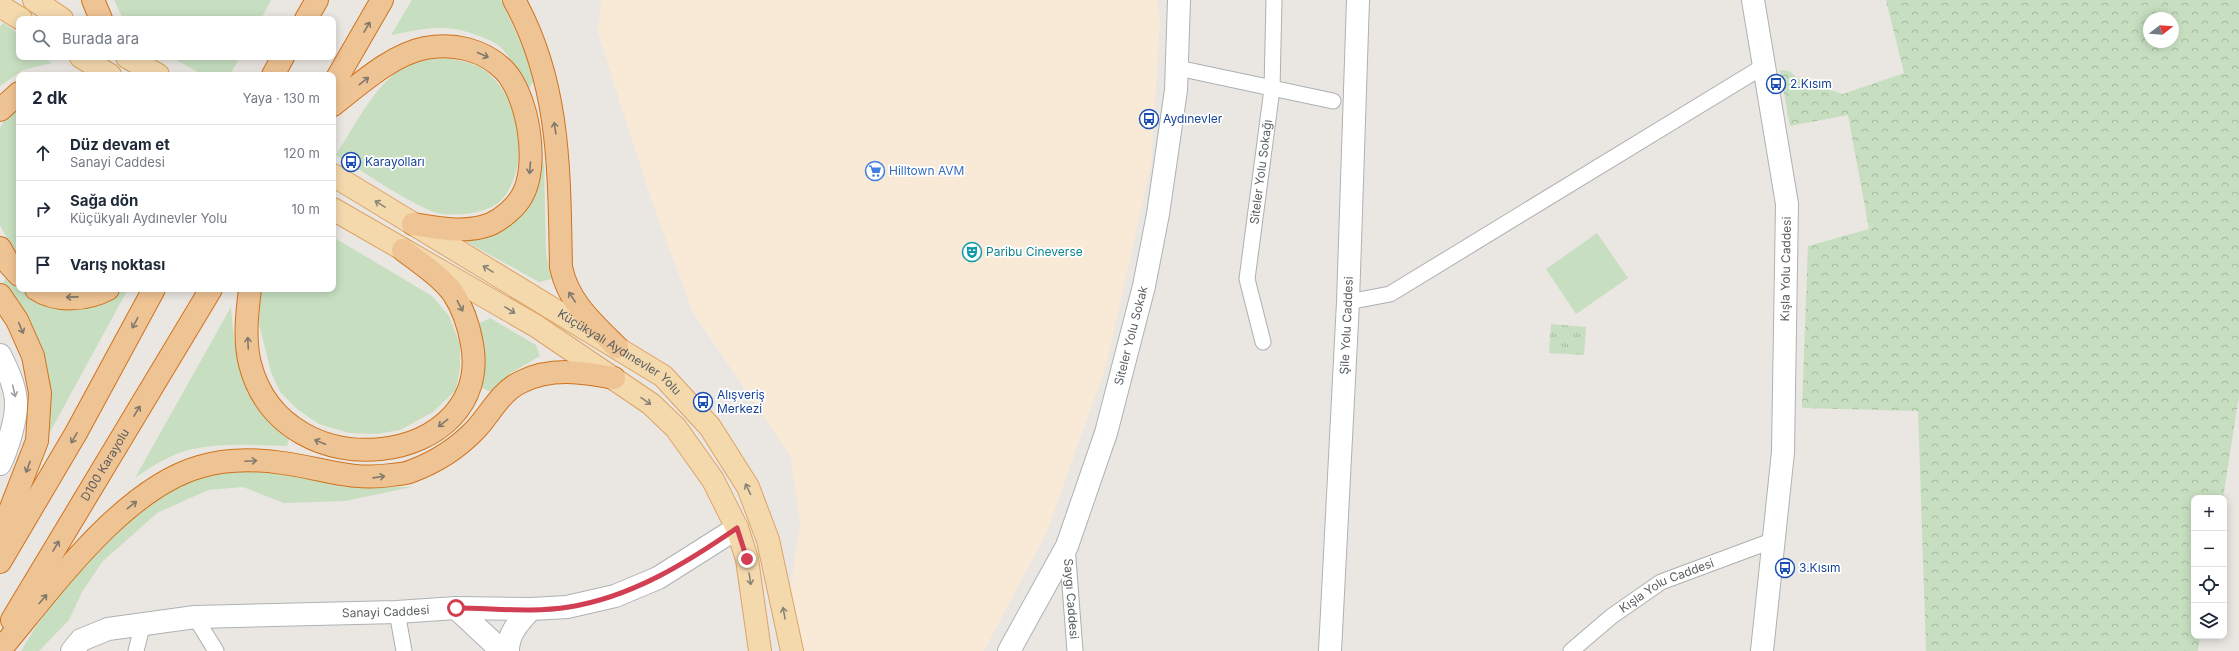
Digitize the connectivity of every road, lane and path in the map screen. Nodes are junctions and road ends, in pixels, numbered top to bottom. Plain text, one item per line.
1 (34, 0) edge
2 (94, 0) edge
3 (298, 0) edge
4 (317, 0) edge
5 (382, 0) edge
6 (514, 0) edge
7 (1179, 0) edge
8 (1274, 0) edge
9 (1358, 0) edge
10 (1753, 0) edge
11 (0, 6) edge
12 (16, 16) edge
13 (58, 16) edge
14 (100, 16) edge
15 (293, 16) edge
16 (308, 16) edge
17 (86, 60) edge
18 (132, 60) edge
19 (277, 60) edge
20 (281, 60) edge
21 (1764, 66) junction
22 (1178, 68) junction
23 (105, 72) edge
24 (153, 72) edge
25 (273, 72) edge
26 (274, 72) edge
27 (336, 81) edge
28 (1272, 89) junction
29 (16, 96) edge
30 (1333, 101) dead end
31 (336, 103) edge
32 (0, 110) edge
33 (336, 178) edge
34 (336, 211) edge
35 (413, 224) junction
36 (0, 248) edge
37 (403, 250) junction
38 (16, 272) edge
39 (43, 292) edge
40 (102, 292) edge
41 (152, 292) edge
42 (208, 292) edge
43 (250, 292) edge
44 (0, 295) edge
45 (1348, 302) junction
46 (1263, 342) dead end
47 (617, 347) junction
48 (0, 355) edge
49 (614, 378) junction
50 (0, 464) edge
51 (737, 528) junction
52 (0, 536) edge
53 (1774, 540) junction
54 (1067, 546) junction
55 (0, 562) edge
56 (456, 608) junction
57 (531, 609) junction
58 (396, 612) junction
59 (195, 617) junction
60 (142, 623) junction
61 (0, 640) edge
62 (0, 650) edge
63 (72, 651) edge
64 (136, 651) edge
65 (216, 651) edge
66 (404, 651) edge
67 (502, 651) edge
68 (508, 651) edge
69 (760, 651) edge
70 (792, 651) edge
71 (1009, 651) edge
72 (1075, 651) edge
73 (1330, 651) edge
74 (1571, 651) edge
75 (1762, 651) edge

1 - 13 main road
2 - 14 highway
3 - 15 highway
4 - 16 highway
27 -> 5 highway
47 -> 6 highway
7 - 22 street, Siteler Yolu Sokak
8 - 28 street, Siteler Yolu Sokağı
9 - 45 street, Şile Yolu Caddesi
10 - 21 street, Kışla Yolu Caddesi
11 - 12 main road
17 - 23 main road
18 - 24 main road
19 - 25 highway
20 - 26 highway
21 - 45 street
21 - 53 street, Kışla Yolu Caddesi
22 - 28 street
22 - 54 street, Siteler Yolu Sokak
28 - 30 street
28 - 46 street, Siteler Yolu Sokağı
29 - 32 highway
31 -> 35 highway
35 -> 33 main road, Küçükyalı Aydınevler Yolu
34 - 37 main road, Küçükyalı Aydınevler Yolu
47 -> 35 main road, Küçükyalı Aydınevler Yolu
36 - 38 highway
37 -> 43 highway
37 -> 49 main road, Küçükyalı Aydınevler Yolu
40 -> 39 highway
41 -> 55 highway
61 -> 42 highway, D100 Karayolu
44 -> 52 highway
45 - 73 street, Şile Yolu Caddesi
70 -> 47 main road, Küçükyalı Aydınevler Yolu
48 -> 50 street
49 -> 51 main road, Küçükyalı Aydınevler Yolu
62 -> 49 highway
51 - 57 street, Sanayi Caddesi
51 -> 69 main road, Küçükyalı Aydınevler Yolu
53 - 74 street, Kışla Yolu Caddesi
53 - 75 street, Kışla Yolu Caddesi
54 - 71 street, Siteler Yolu Sokak
54 - 72 street, Saygı Caddesi
56 - 57 street, Sanayi Caddesi
56 - 58 street, Sanayi Caddesi
56 - 67 street
57 - 68 street
58 - 59 street, Sanayi Caddesi
58 - 66 street
59 - 60 street, Sanayi Caddesi
59 - 65 street
60 - 63 street, Sanayi Caddesi
60 - 64 street

